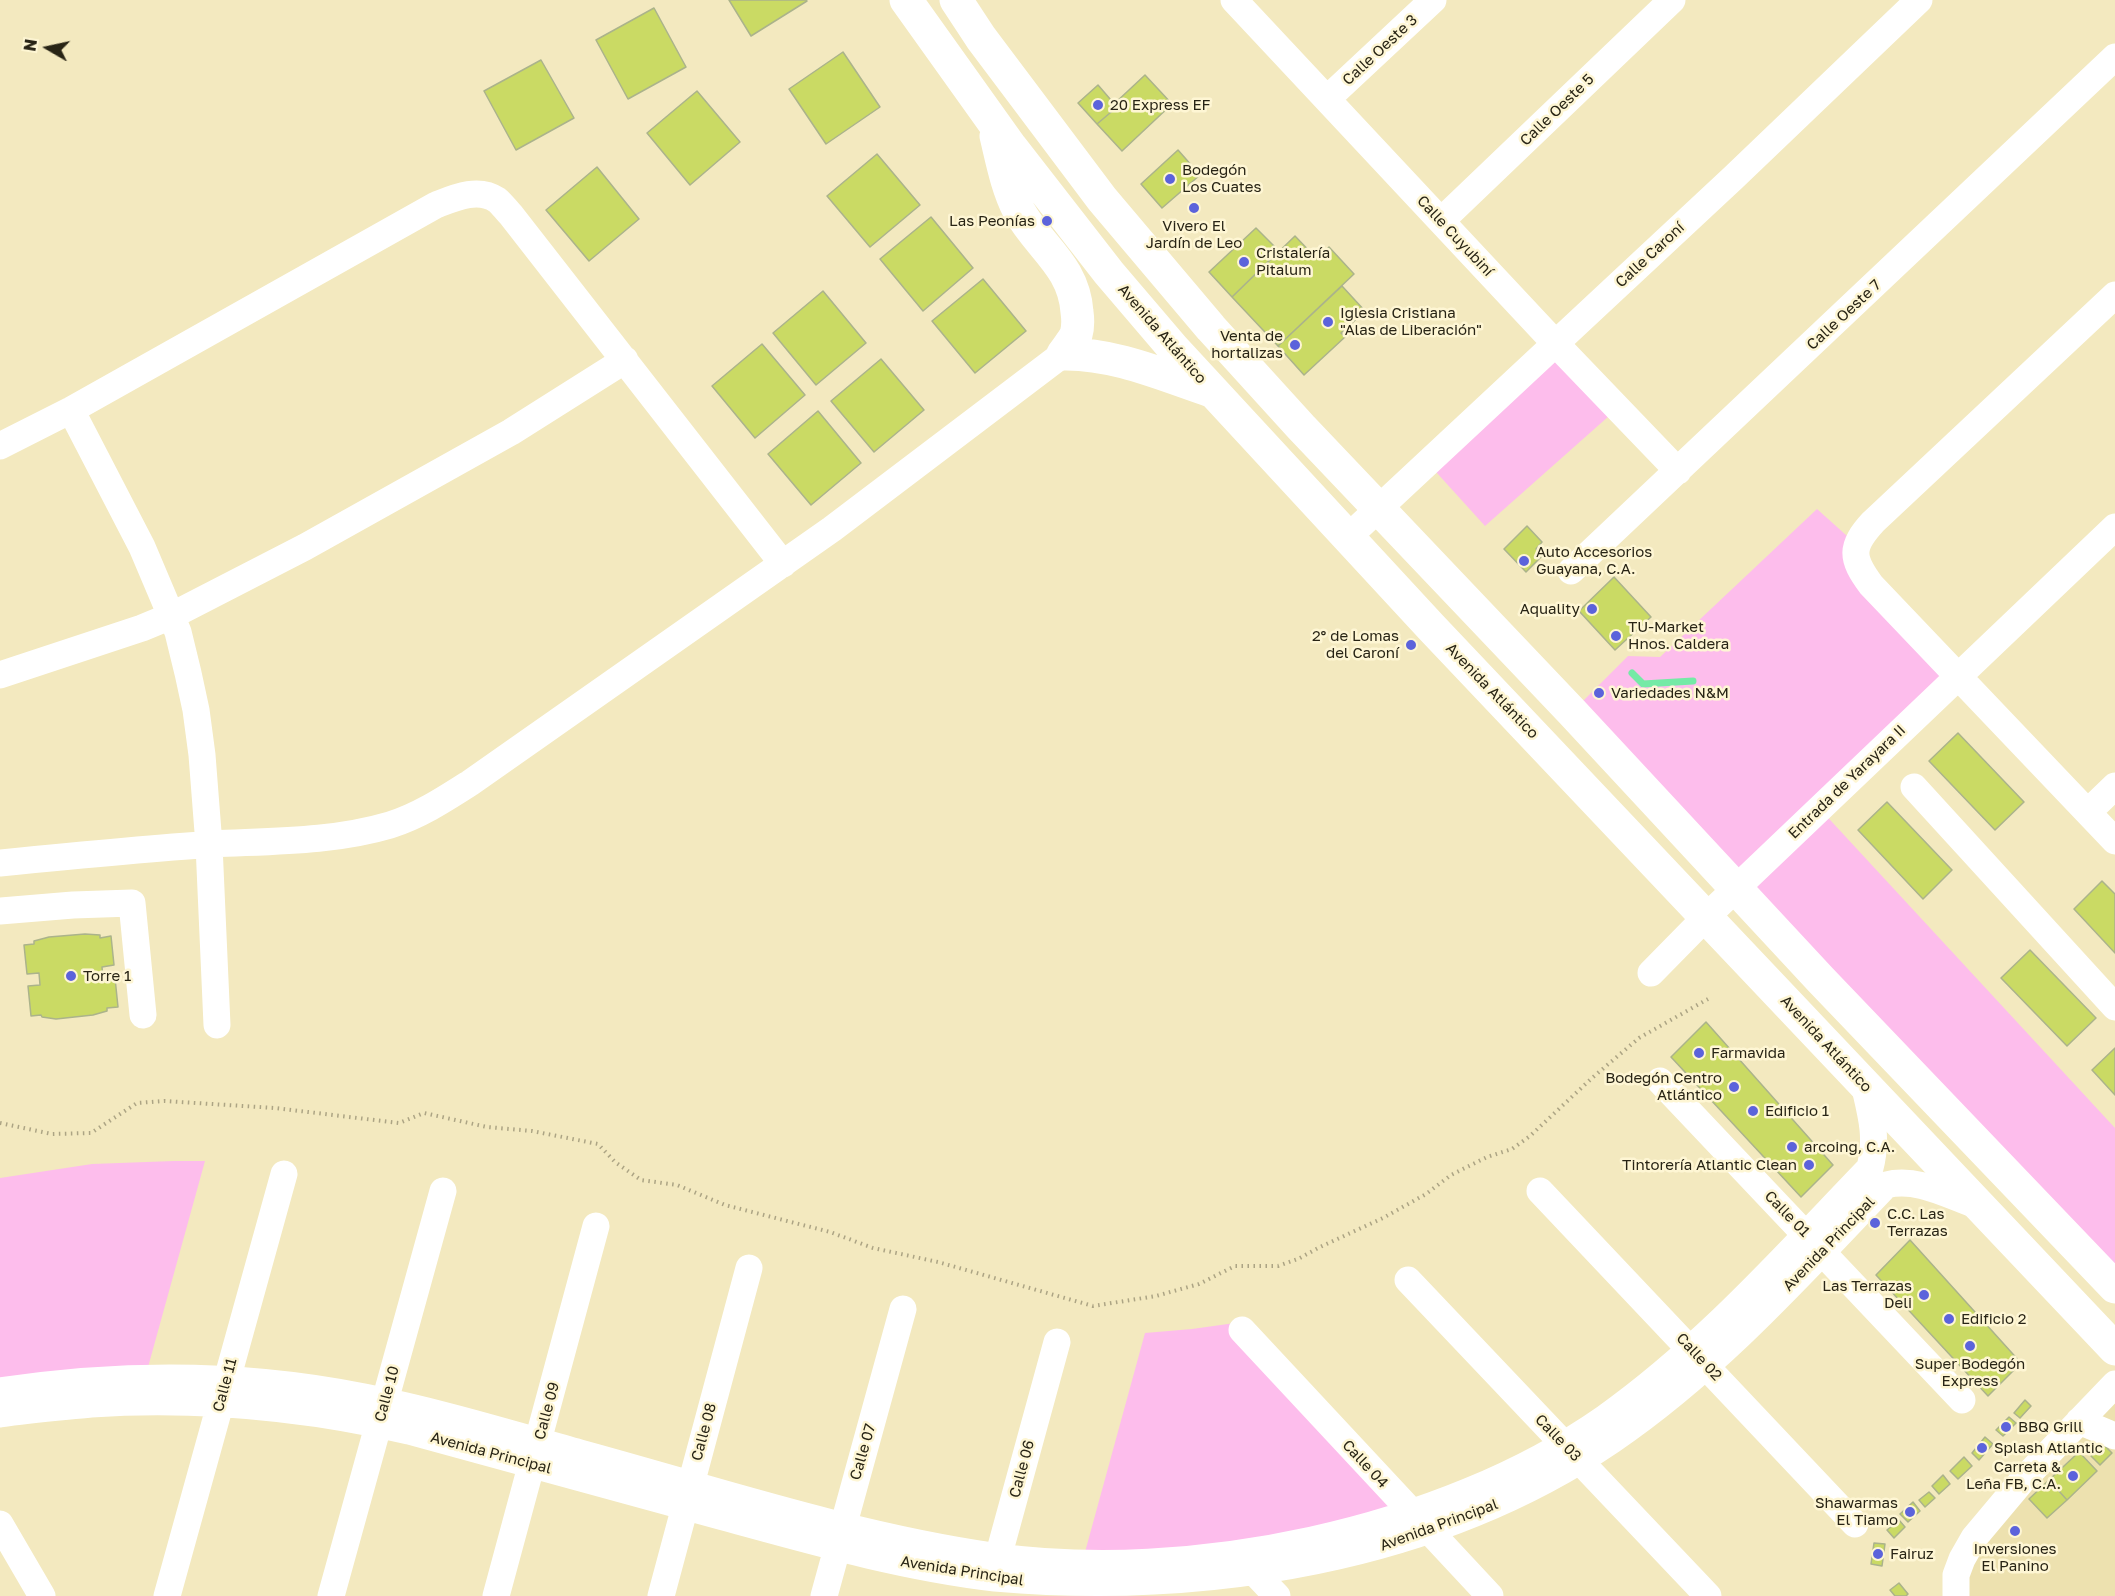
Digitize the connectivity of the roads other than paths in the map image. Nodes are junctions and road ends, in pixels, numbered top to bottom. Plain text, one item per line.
1 (906, 0) edge
2 (956, 0) edge
3 (1234, 0) edge
4 (1433, 0) edge
5 (1672, 0) edge
6 (1918, 0) edge
7 (2115, 57) edge
8 (1327, 99) junction
9 (991, 120) junction
10 (1441, 221) junction
11 (2115, 295) edge
12 (1555, 343) junction
13 (1063, 354) junction
14 (625, 360) junction
15 (1212, 391) junction
16 (71, 410) junction
17 (0, 446) edge
18 (1678, 471) junction
19 (1378, 508) junction
20 (2115, 527) edge
21 (1347, 538) junction
22 (783, 564) junction
23 (1571, 571) dead end
24 (171, 616) junction
25 (0, 675) edge
26 (1958, 676) junction
27 (2115, 786) edge
28 (1914, 787) dead end
29 (2088, 812) junction
30 (2115, 841) edge
31 (209, 845) junction
32 (0, 864) edge
33 (1736, 889) junction
34 (0, 911) edge
35 (1706, 917) junction
36 (1651, 973) dead end
37 (2115, 1007) edge
38 (143, 1015) dead end
39 (217, 1024) dead end
40 (1660, 1082) dead end
41 (1864, 1084) junction
42 (284, 1174) dead end
43 (1878, 1176) junction
44 (443, 1191) dead end
45 (1540, 1191) dead end
46 (1980, 1207) junction
47 (596, 1226) dead end
48 (1814, 1243) junction
49 (749, 1268) dead end
50 (1408, 1280) dead end
51 (2115, 1287) edge
52 (903, 1309) dead end
53 (1242, 1330) dead end
54 (1057, 1342) dead end
55 (2115, 1349) edge
56 (1699, 1357) junction
57 (2115, 1384) edge
58 (0, 1391) edge
59 (223, 1391) junction
60 (1962, 1400) dead end
61 (382, 1413) junction
62 (0, 1414) edge
63 (2079, 1421) junction
64 (2115, 1436) edge
65 (1572, 1452) junction
66 (536, 1453) junction
67 (687, 1495) junction
68 (1419, 1522) junction
69 (0, 1524) edge
70 (1855, 1524) dead end
71 (840, 1536) junction
72 (1255, 1562) junction
73 (993, 1577) edge
74 (1956, 1592) edge
75 (42, 1596) edge
76 (167, 1596) edge
77 (331, 1596) edge
78 (496, 1596) edge
79 (661, 1596) edge
80 (824, 1596) edge
81 (1277, 1596) edge
82 (1490, 1596) edge
83 (1708, 1596) edge

1 - 9 main road, Avenida Atlántico
2 - 19 main road
3 - 8 street, Calle Cuyubiní
4 - 8 street, Calle Oeste 3
5 - 10 street, Calle Oeste 5
6 - 12 street, Calle Caroní
7 - 18 street, Calle Oeste 7
8 - 10 street, Calle Cuyubiní
9 - 13 main road
9 - 15 main road, Avenida Atlántico
10 - 12 street, Calle Cuyubiní
11 - 26 street
12 - 18 street, Calle Cuyubiní
12 - 19 street, Calle Caroní
13 - 15 main road
13 - 22 street
14 - 16 street
14 - 22 street
14 - 24 street
15 - 21 main road, Avenida Atlántico
16 - 17 street
16 - 24 street
18 - 23 street, Calle Oeste 7
19 - 21 street, Calle Caroní
19 - 33 main road
20 - 26 street, Entrada de Yarayara II
21 - 35 main road, Avenida Atlántico
22 - 31 street
24 - 25 street
24 - 31 street
26 - 29 street
26 - 33 street, Entrada de Yarayara II
27 - 29 street
28 - 37 street
29 - 30 street
31 - 32 street
31 - 39 street
33 - 35 street, Entrada de Yarayara II
33 - 51 main road
34 - 38 street
35 - 36 street, Entrada de Yarayara II
35 - 41 main road, Avenida Atlántico
40 - 48 street, Calle 01
41 - 43 street
41 - 46 main road, Avenida Atlántico
42 - 59 street, Calle 11
43 - 46 street
43 - 48 street, Avenida Principal
44 - 61 street, Calle 10
45 - 56 street, Calle 02
46 - 55 main road, Avenida Atlántico
47 - 66 street, Calle 09
48 - 56 street, Avenida Principal
48 - 60 street, Calle 01
49 - 67 street, Calle 08
50 - 65 street, Calle 03
52 - 71 street, Calle 07
53 - 68 street, Calle 04
54 - 73 street, Calle 06
56 - 65 street, Avenida Principal
56 - 70 street, Calle 02
57 - 63 street
58 - 59 street, Avenida Principal
59 - 61 street, Avenida Principal
59 - 62 street, Avenida Principal
59 - 76 street, Calle 11
61 - 66 street, Avenida Principal
61 - 77 street, Calle 10
63 - 64 street
63 - 74 street
65 - 68 street, Avenida Principal
65 - 83 street, Calle 03
66 - 67 street, Avenida Principal
66 - 78 street, Calle 09
67 - 71 street, Avenida Principal
67 - 79 street, Calle 08
68 - 72 street, Avenida Principal
68 - 82 street, Calle 04
69 - 75 street
71 - 73 street, Avenida Principal
71 - 80 street, Calle 07
72 - 73 street, Avenida Principal
72 - 81 street

